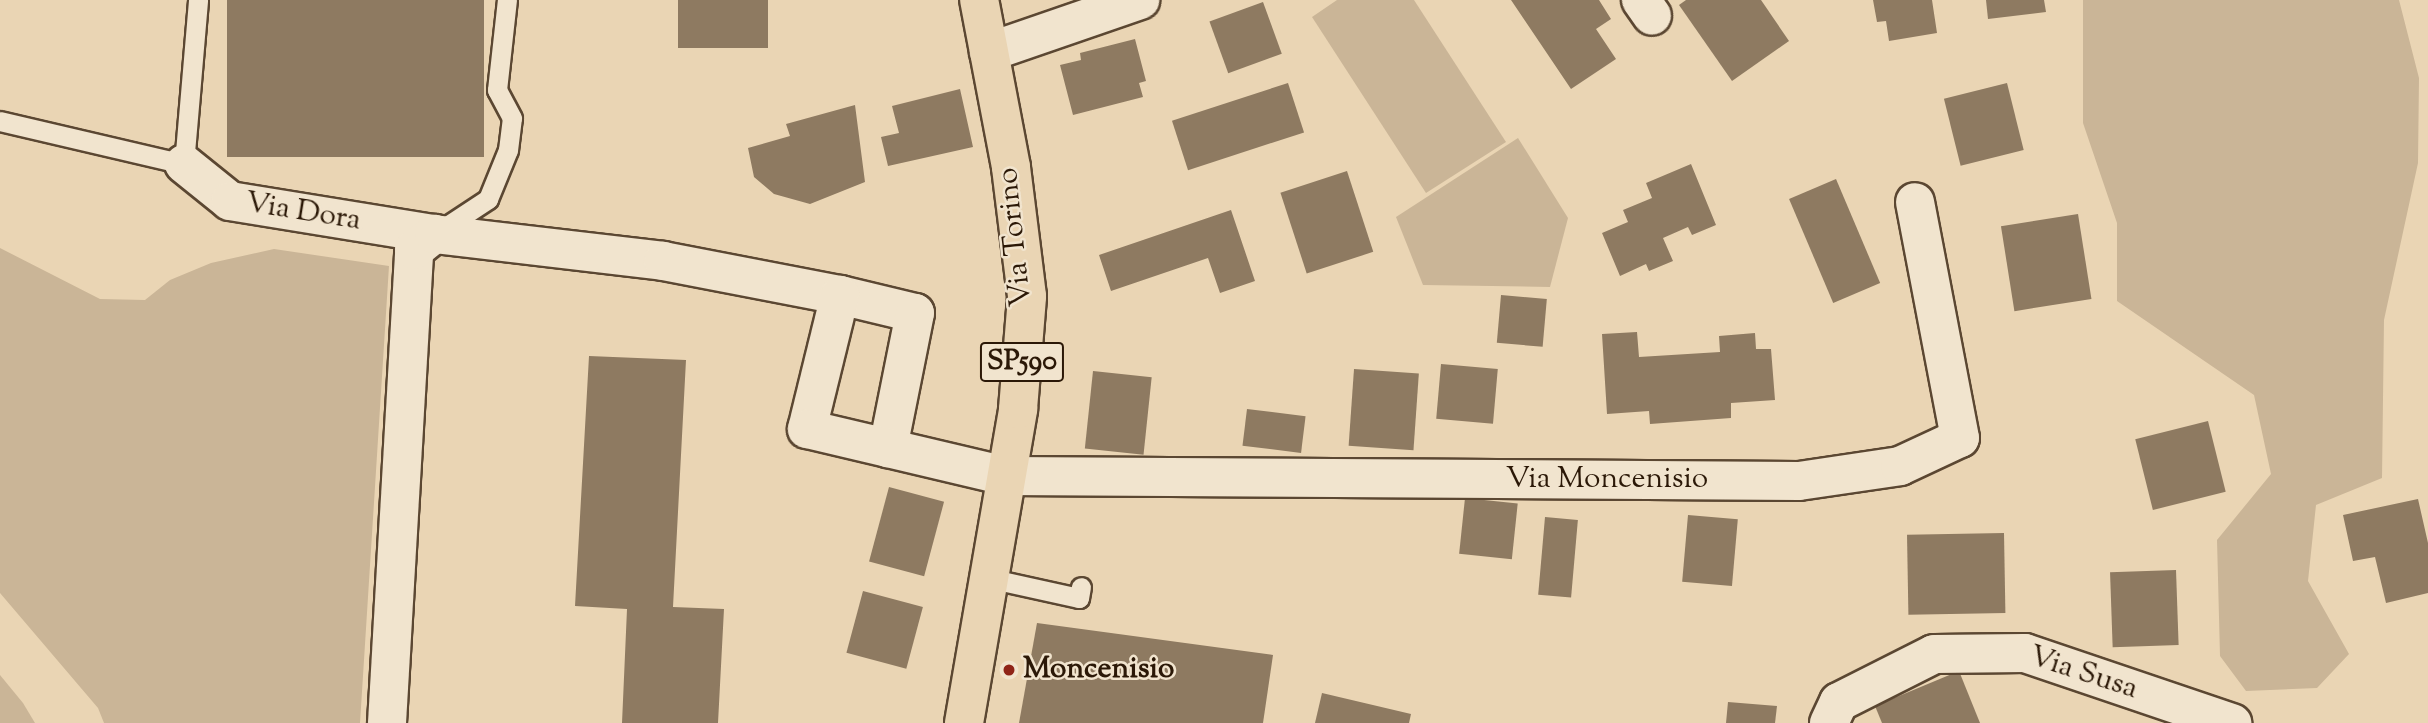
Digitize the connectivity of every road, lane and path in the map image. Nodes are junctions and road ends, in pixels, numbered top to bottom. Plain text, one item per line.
1 (198, 0) edge
2 (507, 0) edge
3 (979, 0) edge
4 (1140, 0) edge
5 (989, 52) junction
6 (0, 121) edge
7 (184, 164) junction
8 (1915, 202) dead end
9 (434, 234) junction
10 (834, 294) junction
11 (808, 348) dead end
12 (888, 448) junction
13 (1006, 476) junction
14 (988, 578) junction
15 (1081, 587) dead end
16 (387, 723) edge
17 (964, 723) edge
18 (1829, 723) edge
19 (2232, 723) edge

1 - 7 lane
2 - 9 lane
3 - 5 main road, Via Torino / SP590
4 - 5 street
5 - 13 main road, Via Torino / SP590
6 - 7 lane
7 - 9 street, Via Dora
8 - 13 street, Via Moncenisio
9 - 10 street, Via Dora
9 - 16 street
10 - 11 lane
10 - 12 street
10 - 12 street, Via Dora
12 - 13 street
13 - 14 main road, Via Torino / SP590
14 - 15 lane
14 - 17 main road, Via Torino / SP590
18 - 19 street, Via Susa

